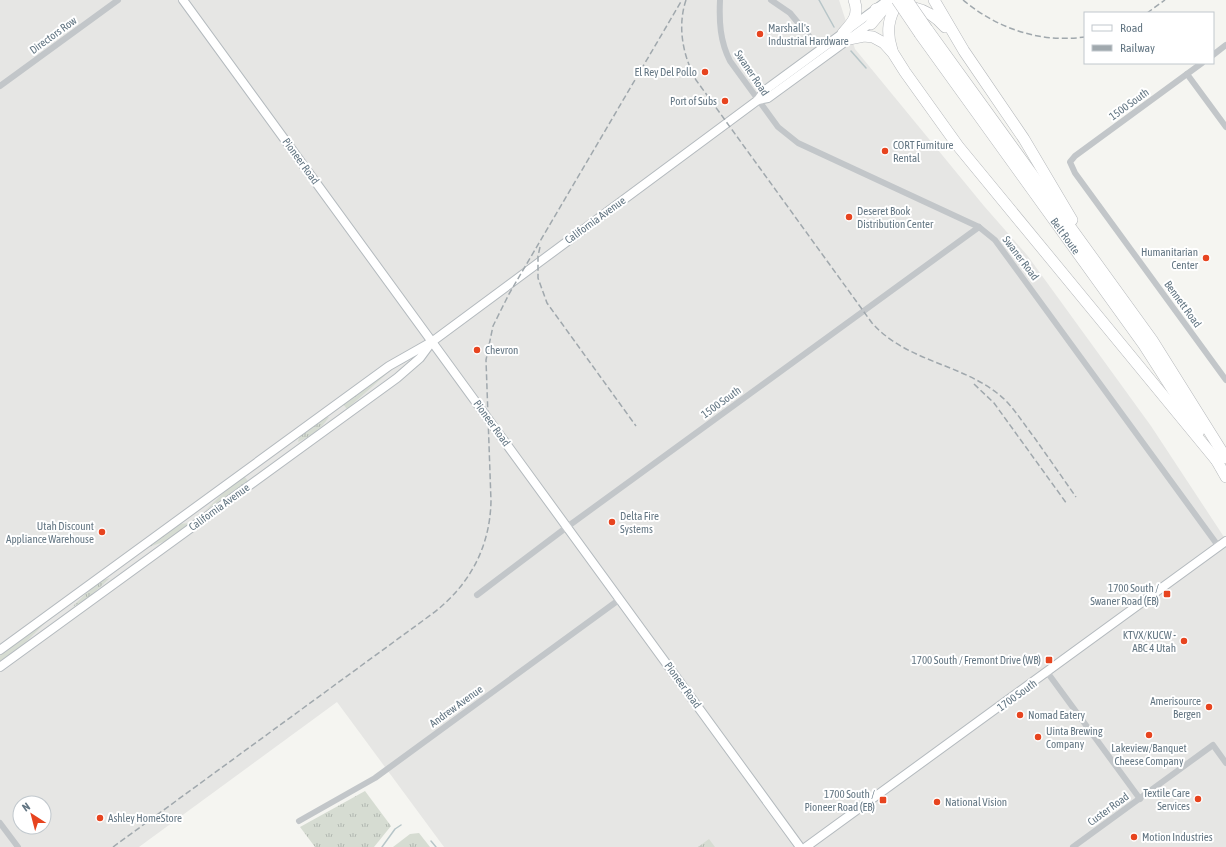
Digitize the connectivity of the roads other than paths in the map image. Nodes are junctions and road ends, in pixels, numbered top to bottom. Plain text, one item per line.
1 (118, 0) edge
2 (183, 0) edge
3 (720, 0) edge
4 (771, 0) edge
5 (854, 0) edge
6 (907, 0) edge
7 (934, 0) edge
8 (890, 2) edge
9 (871, 24) joint
10 (923, 31) junction
11 (809, 36) dead end
12 (846, 36) junction
13 (1226, 45) edge
14 (964, 51) junction
15 (893, 52) junction
16 (1214, 54) edge
17 (1201, 64) edge
18 (1187, 74) junction
19 (0, 86) edge
20 (758, 100) junction
21 (1226, 127) edge
22 (1070, 162) joint
23 (979, 227) junction
24 (1101, 270) junction
25 (433, 341) junction
26 (1226, 380) edge
27 (329, 409) junction
28 (337, 421) junction
29 (285, 442) junction
30 (293, 453) junction
31 (262, 459) junction
32 (1222, 460) edge
33 (270, 470) junction
34 (1226, 477) edge
35 (192, 510) junction
36 (200, 521) junction
37 (567, 526) junction
38 (1226, 541) edge
39 (1219, 547) junction
40 (127, 557) junction
41 (135, 568) junction
42 (477, 594) dead end
43 (620, 599) junction
44 (53, 611) junction
45 (61, 623) junction
46 (0, 650) edge
47 (0, 667) edge
48 (1047, 672) junction
49 (1226, 763) edge
50 (1140, 799) junction
51 (299, 821) dead end
52 (0, 823) edge
53 (18, 847) edge
54 (800, 847) edge
55 (806, 847) edge
56 (1073, 847) edge

1 - 19 street, Directors Row
2 - 25 main road, Pioneer Road
3 - 20 street, Swaner Road
4 - 11 street
5 - 12 highway
6 - 10 highway, Belt Route, bridge
7 - 14 highway
8 - 9 highway
8 - 10 highway, Belt Route, bridge
8 - 12 main road, California Avenue
8 - 14 highway
8 - 15 highway
9 - 12 main road, California Avenue
10 - 24 highway, Belt Route
10 - 32 highway, Belt Route
12 - 15 highway
12 - 20 main road, California Avenue
13 - 16 street
14 - 24 highway
15 - 32 highway
17 - 18 street, 1500 South
18 - 21 street
18 - 22 street, 1500 South
20 - 23 street, Swaner Road
20 - 25 main road, California Avenue
22 - 26 street, Bennett Road
23 - 37 street, 1500 South
23 - 39 street, Swaner Road
24 - 32 highway, Belt Route
25 - 27 main road, California Avenue
25 - 28 main road, California Avenue
25 - 37 main road, Pioneer Road
27 - 28 main road
27 - 29 main road, California Avenue
28 - 30 main road, California Avenue
29 - 30 main road
29 - 31 main road, California Avenue
30 - 33 main road, California Avenue
31 - 33 main road
31 - 35 main road, California Avenue
32 - 34 highway, Belt Route
33 - 36 main road, California Avenue
35 - 36 main road
35 - 40 main road, California Avenue
36 - 41 main road, California Avenue
37 - 42 street, 1500 South
37 - 43 main road, Pioneer Road
38 - 39 main road, 1700 South
39 - 48 main road, 1700 South
40 - 41 main road
40 - 44 main road, California Avenue
41 - 45 main road, California Avenue
43 - 51 street, Andrew Avenue
43 - 54 main road, Pioneer Road
44 - 45 main road
44 - 46 main road, California Avenue
45 - 47 main road, California Avenue
48 - 50 street
48 - 55 main road, 1700 South
49 - 50 street, Custer Road
50 - 56 street, Custer Road
52 - 53 street

